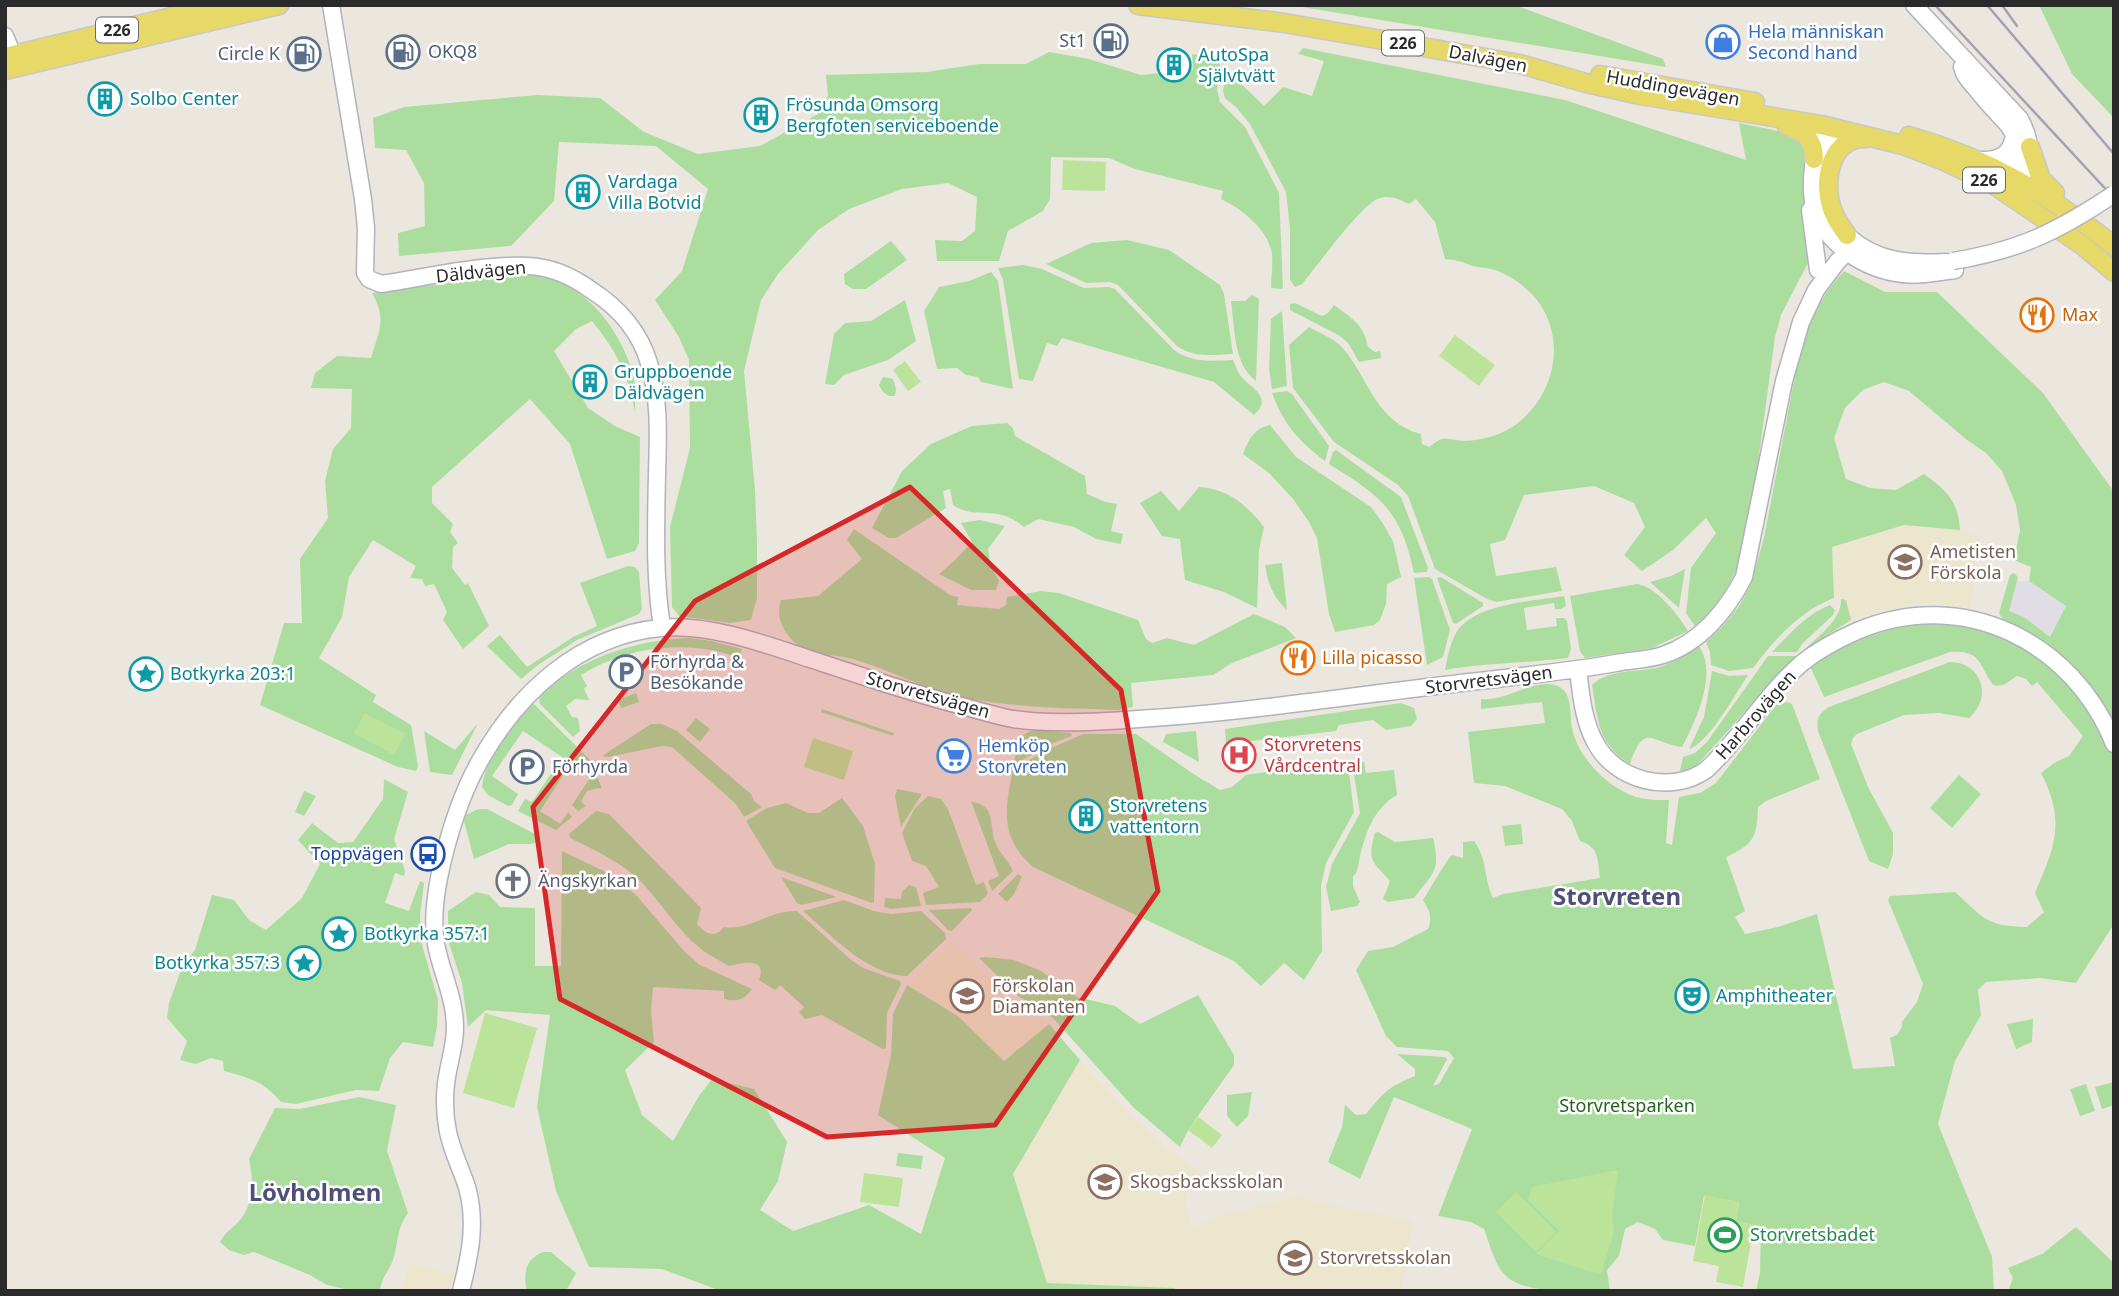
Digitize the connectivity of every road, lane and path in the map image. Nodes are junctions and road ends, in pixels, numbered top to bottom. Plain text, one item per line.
1 (222, 5) edge
2 (279, 5) edge
3 (331, 5) edge
4 (1138, 5) edge
5 (1217, 5) edge
6 (1914, 5) edge
7 (1285, 23) junction
8 (5, 36) edge
9 (1960, 55) junction
10 (8, 61) edge
11 (1520, 64) junction
12 (1650, 97) junction
13 (1829, 121) junction
14 (2014, 134) junction
15 (1895, 143) junction
16 (2030, 147) junction
17 (1814, 159) junction
18 (1979, 160) junction
19 (2009, 185) junction
20 (2114, 194) edge
21 (2114, 202) edge
22 (2071, 212) junction
23 (1848, 243) junction
24 (2114, 246) edge
25 (1954, 266) junction
26 (1818, 270) junction
27 (2114, 272) edge
28 (1784, 381) junction
29 (662, 627) junction
30 (1577, 669) junction
31 (2114, 744) edge
32 (461, 1291) edge

1 - 10 main road, 226
2 - 10 main road
3 - 29 street, Däldvägen
4 - 7 main road, Dalvägen / 226
5 - 7 main road, 226
6 - 9 street
7 - 11 main road, Dalvägen / 226
8 - 10 street
9 - 14 street
9 - 16 street
11 - 12 main road, Dalvägen / 226
11 - 13 main road, Huddingevägen / 226
12 - 13 main road, Dalvägen / 226
12 - 17 main road
13 - 15 main road, Huddingevägen / 226
13 - 17 street
13 - 18 main road, Huddingevägen / 226
13 - 23 street
14 - 18 street
14 - 19 street
15 - 19 main road, Huddingevägen / 226
15 - 23 main road
16 - 19 street
16 - 22 main road
17 - 23 street
17 - 26 street
18 - 19 main road, Huddingevägen / 226
19 - 22 main road, Huddingevägen / 226
19 - 27 main road, Huddingevägen / 226
20 - 25 street, bridge
21 - 25 street
22 - 24 main road, Huddingevägen / 226
23 - 25 street
23 - 26 street, Storvretsvägen
23 - 28 street, Storvretsvägen
26 - 28 street, Storvretsvägen
28 - 30 street, Storvretsvägen
29 - 30 street, Storvretsvägen
29 - 32 street, Storvretsvägen
30 - 31 street, Harbrovägen

